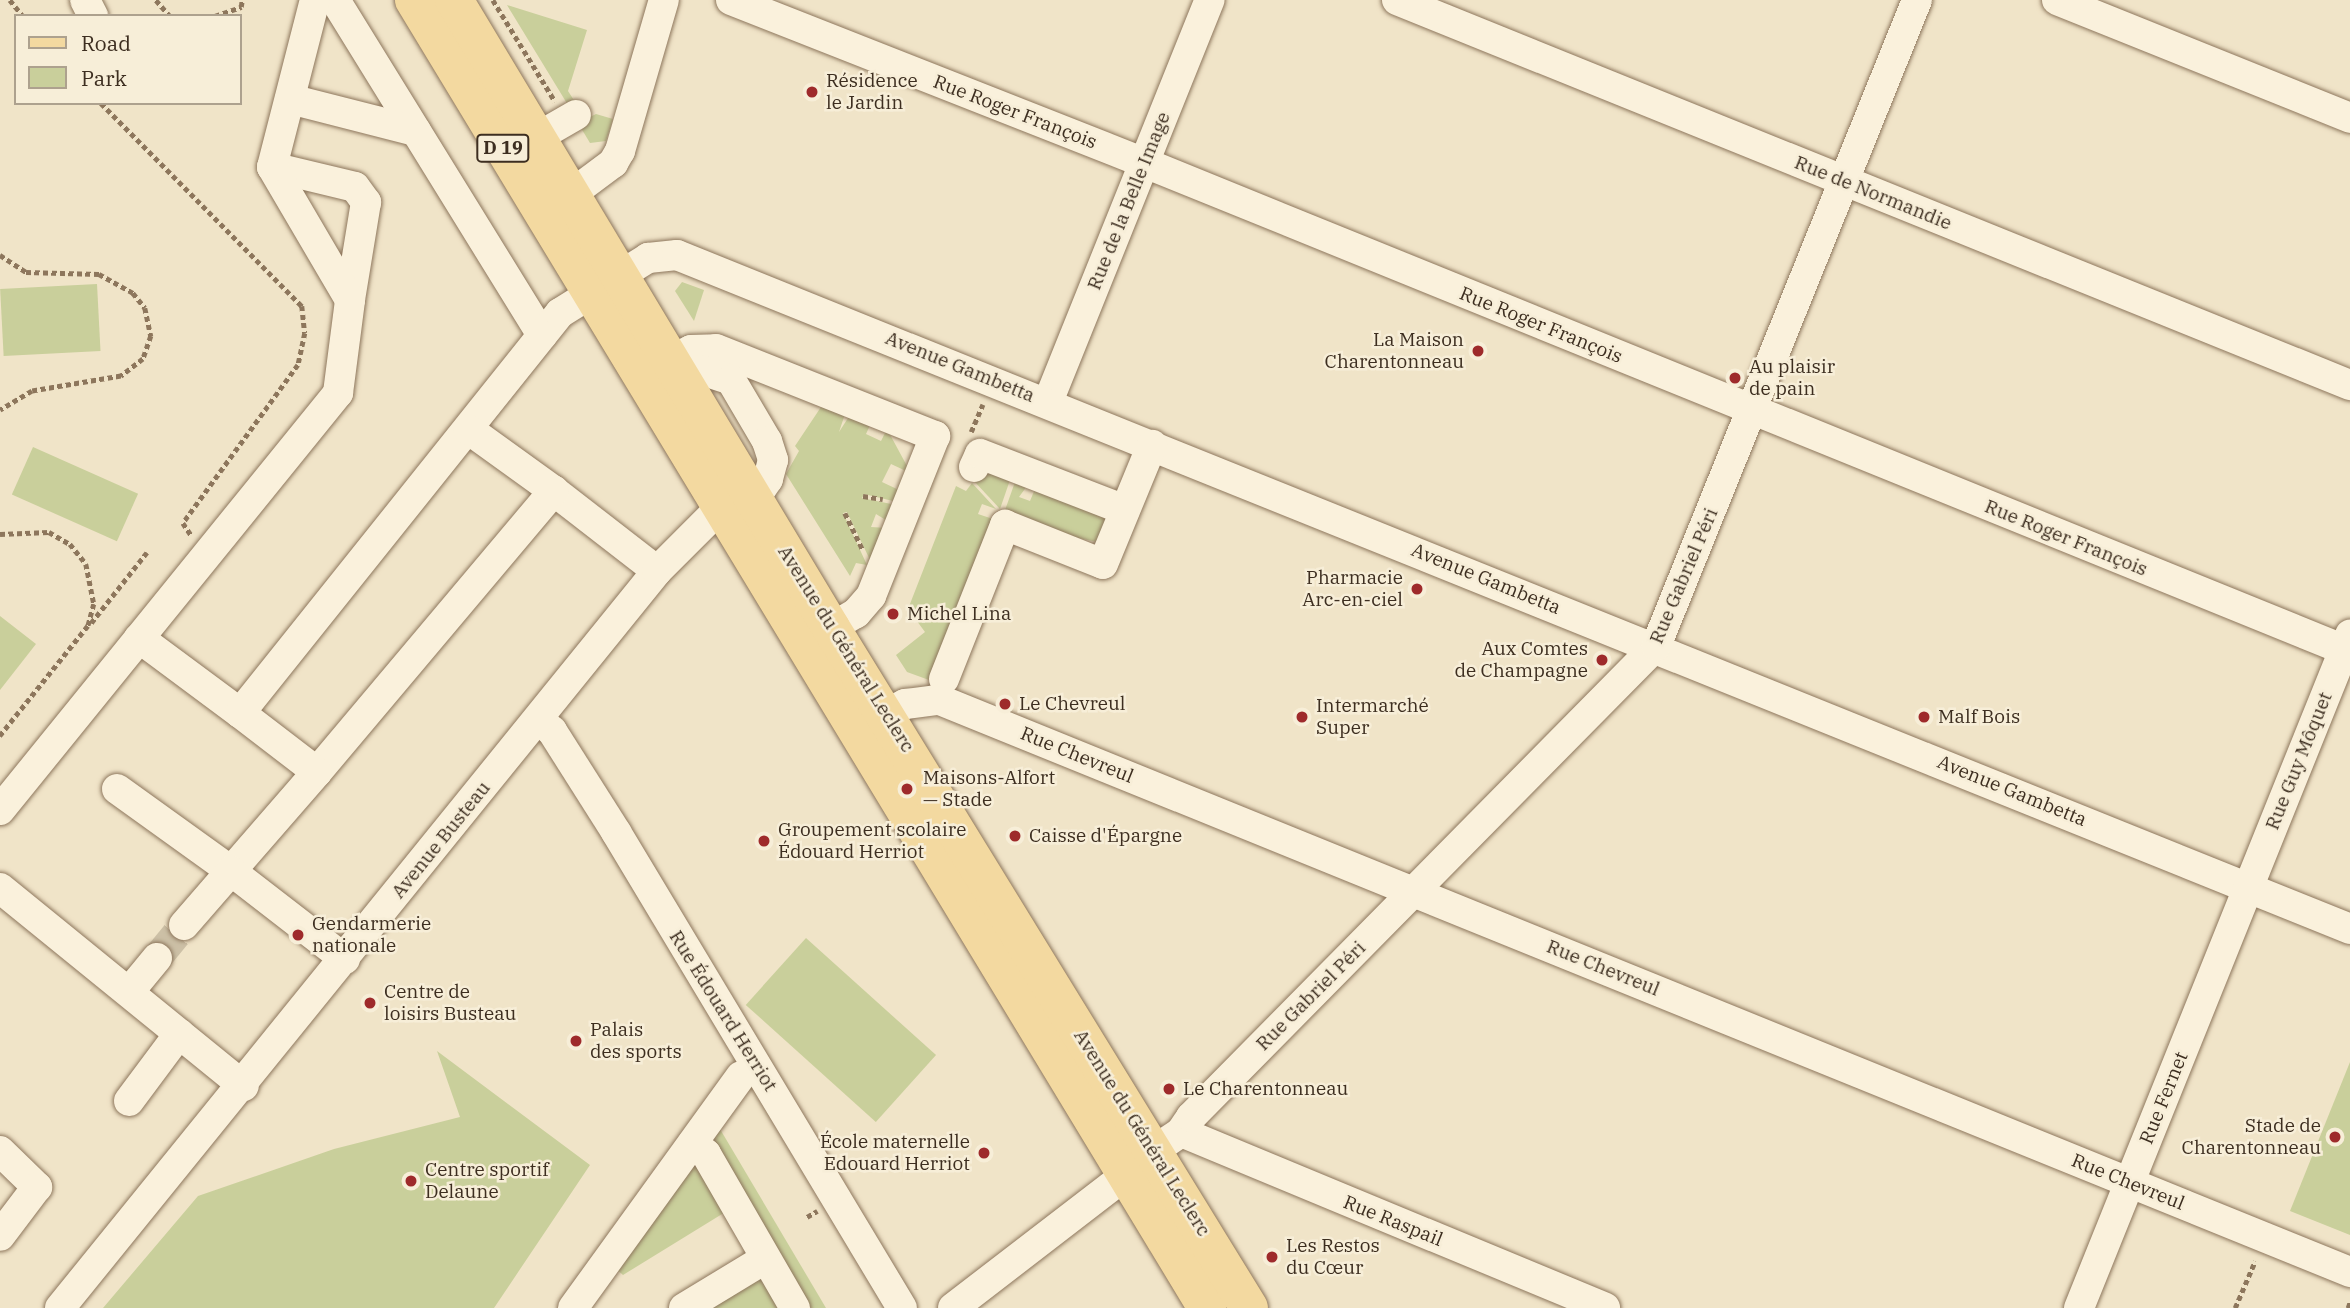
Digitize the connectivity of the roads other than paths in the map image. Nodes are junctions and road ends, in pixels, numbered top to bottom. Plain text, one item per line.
1 (315, 0) edge
2 (335, 0) edge
3 (414, 0) edge
4 (454, 0) edge
5 (664, 0) edge
6 (731, 0) edge
7 (1210, 0) edge
8 (1397, 0) edge
9 (1917, 0) edge
10 (2057, 0) edge
11 (290, 99) junction
12 (2350, 118) edge
13 (416, 131) junction
14 (1145, 163) junction
15 (272, 167) junction
16 (1843, 180) junction
17 (557, 205) junction
18 (607, 286) junction
19 (350, 300) junction
20 (542, 335) junction
21 (675, 365) junction
22 (2350, 384) edge
23 (1048, 402) junction
24 (1752, 411) junction
25 (468, 429) junction
26 (1152, 444) junction
27 (974, 467) dead end
28 (554, 491) junction
29 (738, 504) junction
30 (1125, 510) junction
31 (657, 571) junction
32 (831, 628) junction
33 (139, 638) junction
34 (1656, 646) junction
35 (2348, 646) edge
36 (944, 679) dead end
37 (240, 713) junction
38 (539, 720) junction
39 (875, 727) junction
40 (317, 772) junction
41 (117, 789) dead end
42 (0, 810) edge
43 (230, 871) junction
44 (0, 888) edge
45 (2248, 888) junction
46 (1414, 891) junction
47 (184, 925) tunnel mouth
48 (2350, 929) edge
49 (158, 958) tunnel mouth
50 (345, 959) junction
51 (130, 992) junction
52 (179, 1034) junction
53 (741, 1076) dead end
54 (244, 1086) junction
55 (129, 1101) dead end
56 (693, 1143) junction
57 (0, 1151) edge
58 (1154, 1153) junction
59 (2130, 1183) junction
60 (0, 1236) edge
61 (765, 1259) junction
62 (2350, 1272) edge
63 (60, 1308) edge
64 (573, 1308) edge
65 (684, 1308) edge
66 (795, 1308) edge
67 (902, 1308) edge
68 (953, 1308) edge
69 (1207, 1308) edge
70 (1249, 1308) edge
71 (1605, 1308) edge
72 (2079, 1308) edge

1 - 11 street
2 - 13 street
3 - 17 main road, Avenue du Général Leclerc / D 19
4 - 17 main road, Avenue du Général Leclerc / D 19
5 - 17 street
6 - 14 street, Rue Roger François
7 - 14 street, Rue de la Belle Image
8 - 16 street, Rue de Normandie
9 - 16 street, Rue Gabriel Péri
10 - 12 street
11 - 13 street
11 - 15 street
13 - 20 street
14 - 23 street, Rue de la Belle Image
14 - 24 street, Rue Roger François
15 - 19 street
15 - 19 street
16 - 22 street, Rue de Normandie
16 - 24 street, Rue Gabriel Péri
17 - 18 main road, Avenue du Général Leclerc / D 19
18 - 20 street, Avenue Gambetta
18 - 21 main road, Avenue du Général Leclerc / D 19
18 - 23 street, Avenue Gambetta
18 - 29 main road, Avenue du Général Leclerc / D 19
19 - 33 street
20 - 25 street, Avenue Gambetta
21 - 29 main road, Avenue du Général Leclerc / D 19
21 - 32 street
23 - 26 street, Avenue Gambetta
24 - 34 street, Rue Gabriel Péri
24 - 35 street, Rue Roger François
25 - 28 street
25 - 37 street, Avenue Gambetta
26 - 30 street
26 - 34 street, Avenue Gambetta
27 - 30 street
28 - 31 street
28 - 40 street
29 - 31 street, Avenue Busteau
29 - 32 main road, Avenue du Général Leclerc / D 19
29 - 39 main road, Avenue du Général Leclerc / D 19
30 - 36 street
31 - 38 street, Avenue Busteau
32 - 39 main road, Avenue du Général Leclerc / D 19
33 - 37 street
33 - 42 street
34 - 45 street, Avenue Gambetta
34 - 46 street, Rue Gabriel Péri
35 - 45 street, Rue Guy Môquet
37 - 40 street
38 - 50 street, Avenue Busteau
38 - 67 street, Rue Édouard Herriot
39 - 46 street, Rue Chevreul
39 - 58 main road, Avenue du Général Leclerc / D 19
40 - 43 street
41 - 43 street
43 - 47 street
43 - 50 street
44 - 51 street
45 - 48 street, Avenue Gambetta
45 - 59 street, Rue Fernet
46 - 58 street, Rue Gabriel Péri
46 - 59 street, Rue Chevreul
49 - 51 street
50 - 54 street, Avenue Busteau
51 - 52 street
52 - 54 street
52 - 55 street
53 - 56 street
54 - 63 street, Avenue Busteau
56 - 61 street
56 - 64 street
57 - 60 street
58 - 68 street, Rue Gabriel Péri
58 - 69 main road, Avenue du Général Leclerc / D 19
58 - 70 main road, Avenue du Général Leclerc / D 19
58 - 71 street, Rue Raspail
59 - 62 street, Rue Chevreul
59 - 72 street, Rue Fernet
61 - 65 street
61 - 66 street

